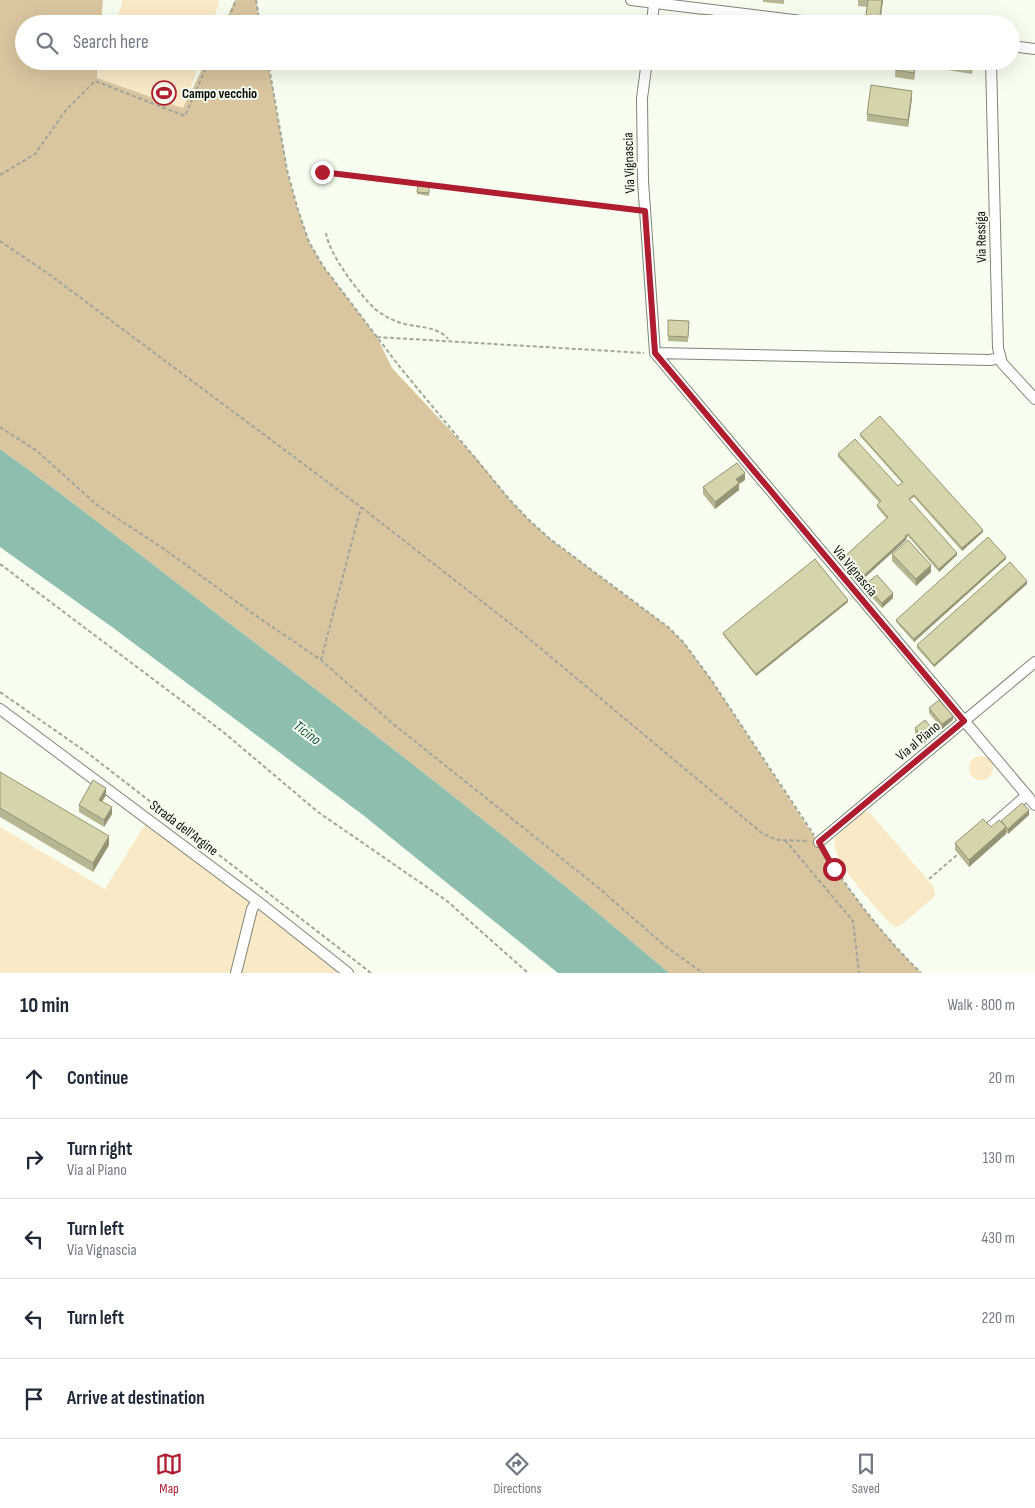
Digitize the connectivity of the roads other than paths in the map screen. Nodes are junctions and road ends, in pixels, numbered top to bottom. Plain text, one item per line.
1 (631, 0) edge
2 (654, 3) junction
3 (653, 15) edge
4 (752, 15) edge
5 (1020, 47) edge
6 (1035, 49) edge
7 (645, 70) edge
8 (991, 70) edge
9 (655, 353) junction
10 (1000, 358) junction
11 (1035, 400) edge
12 (1035, 662) edge
13 (0, 709) edge
14 (964, 721) junction
15 (1028, 795) junction
16 (1035, 805) edge
17 (987, 830) edge
18 (819, 842) road end
19 (257, 901) junction
20 (236, 973) edge
21 (348, 973) edge

1 - 2 street
2 - 3 street
2 - 4 street
5 - 6 street
7 - 9 street, Via Vignascia
8 - 10 street, Via Ressiga
9 - 10 street
9 - 14 street, Via Vignascia
10 - 11 street
12 - 14 street, Via al Piano
13 - 19 street, Strada dell'Argine
14 - 15 street, Via Vignascia
14 - 18 street, Via al Piano
15 - 16 street, Via Vignascia
15 - 17 street
19 - 20 street
19 - 21 street, Strada dell'Argine

